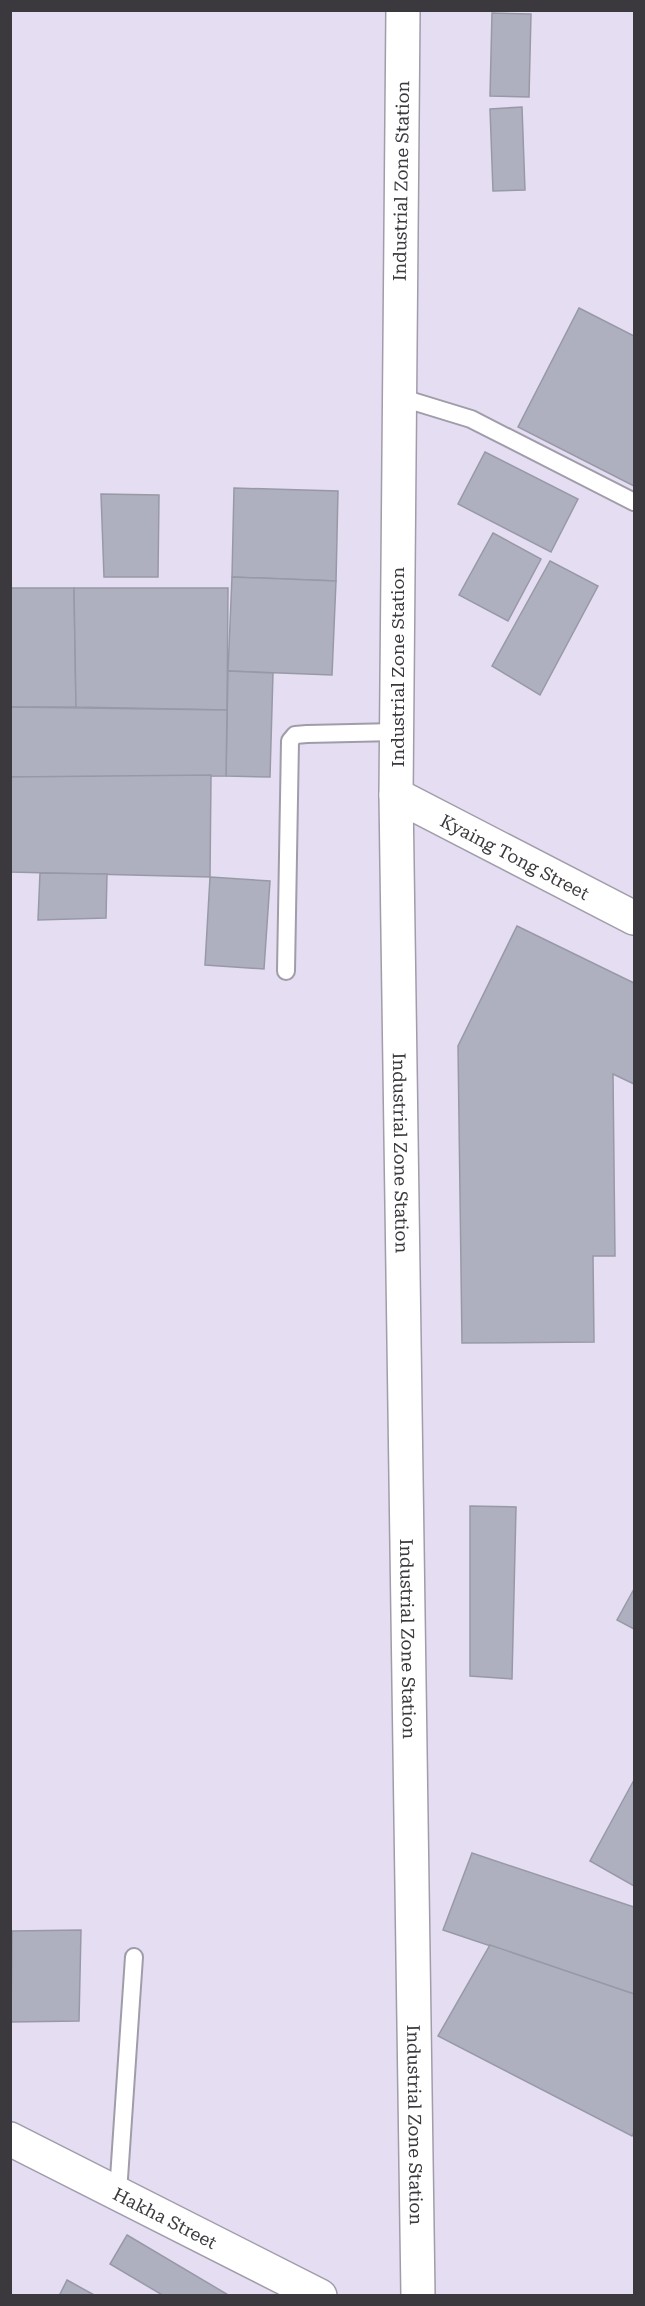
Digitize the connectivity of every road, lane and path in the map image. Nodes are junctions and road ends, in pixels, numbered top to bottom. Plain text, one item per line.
1 (403, 10) edge
2 (399, 397) junction
3 (634, 502) edge
4 (396, 732) junction
5 (396, 795) junction
6 (634, 918) edge
7 (286, 972) dead end
8 (134, 1957) dead end
9 (10, 2139) edge
10 (118, 2193) junction
11 (320, 2295) edge
12 (418, 2295) edge

1 - 2 street, Industrial Zone Station
2 - 3 lane
2 - 4 street, Industrial Zone Station
4 - 5 street, Industrial Zone Station
4 - 7 lane
5 - 6 street, Kyaing Tong Street
5 - 12 street, Industrial Zone Station
8 - 10 lane
9 - 10 street, Hakha Street
10 - 11 street, Hakha Street

